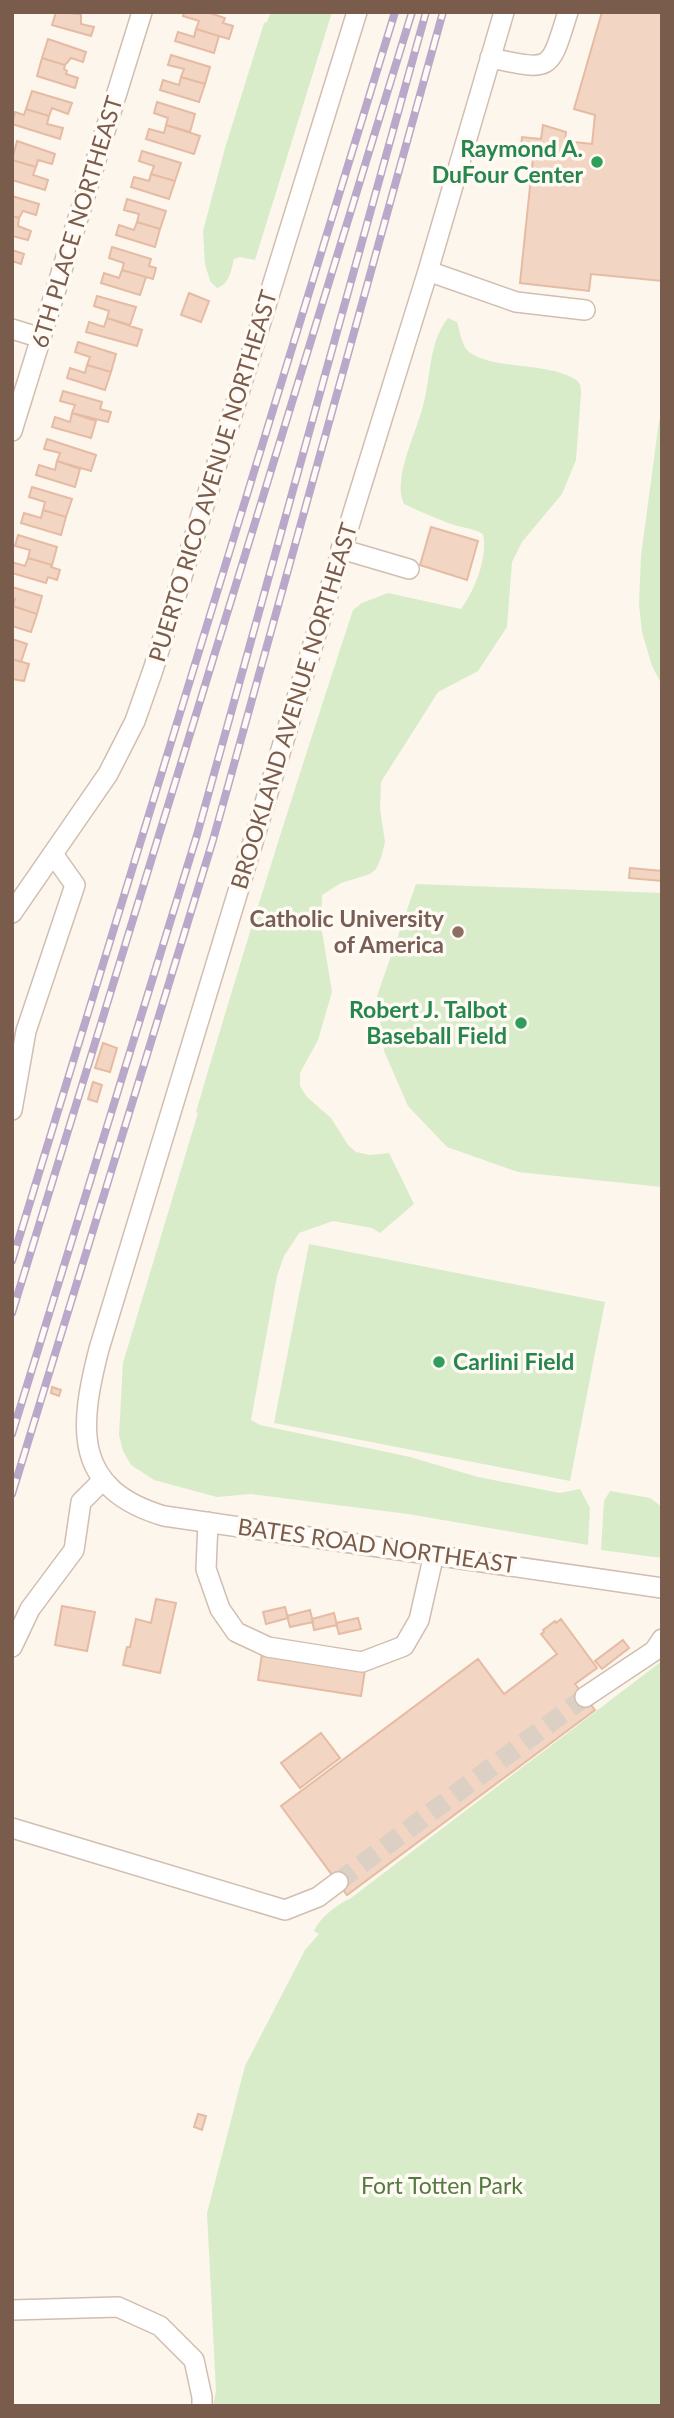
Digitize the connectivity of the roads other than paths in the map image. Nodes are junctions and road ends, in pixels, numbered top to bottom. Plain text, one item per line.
1 (142, 12) edge
2 (357, 12) edge
3 (504, 12) edge
4 (568, 12) edge
5 (491, 58) junction
6 (428, 271) junction
7 (585, 310) dead end
8 (12, 329) edge
9 (41, 338) junction
10 (12, 431) edge
11 (341, 550) junction
12 (409, 569) dead end
13 (53, 854) junction
14 (12, 913) edge
15 (12, 1110) edge
16 (103, 1480) junction
17 (208, 1522) junction
18 (434, 1554) junction
19 (662, 1588) edge
20 (662, 1639) edge
21 (12, 1647) edge
22 (585, 1697) tunnel mouth
23 (12, 1828) edge
24 (338, 1882) tunnel mouth
25 (12, 2310) edge
26 (202, 2401) edge

1 - 9 street, 6TH PLACE NORTHEAST
2 - 13 street, PUERTO RICO AVENUE NORTHEAST
3 - 5 street, BROOKLAND AVENUE NORTHEAST
4 - 5 street
5 - 6 street, BROOKLAND AVENUE NORTHEAST
6 - 7 street
6 - 11 street, BROOKLAND AVENUE NORTHEAST
8 - 9 street
9 - 10 street, 6TH PLACE NORTHEAST
11 - 12 street
11 - 16 street, BROOKLAND AVENUE NORTHEAST
13 - 14 street, PUERTO RICO AVENUE NORTHEAST
13 - 15 street
16 - 17 street, BATES ROAD NORTHEAST
16 - 21 street
17 - 18 street, BATES ROAD NORTHEAST
17 - 18 street
18 - 19 street, BATES ROAD NORTHEAST
20 - 22 street
23 - 24 street
25 - 26 street

